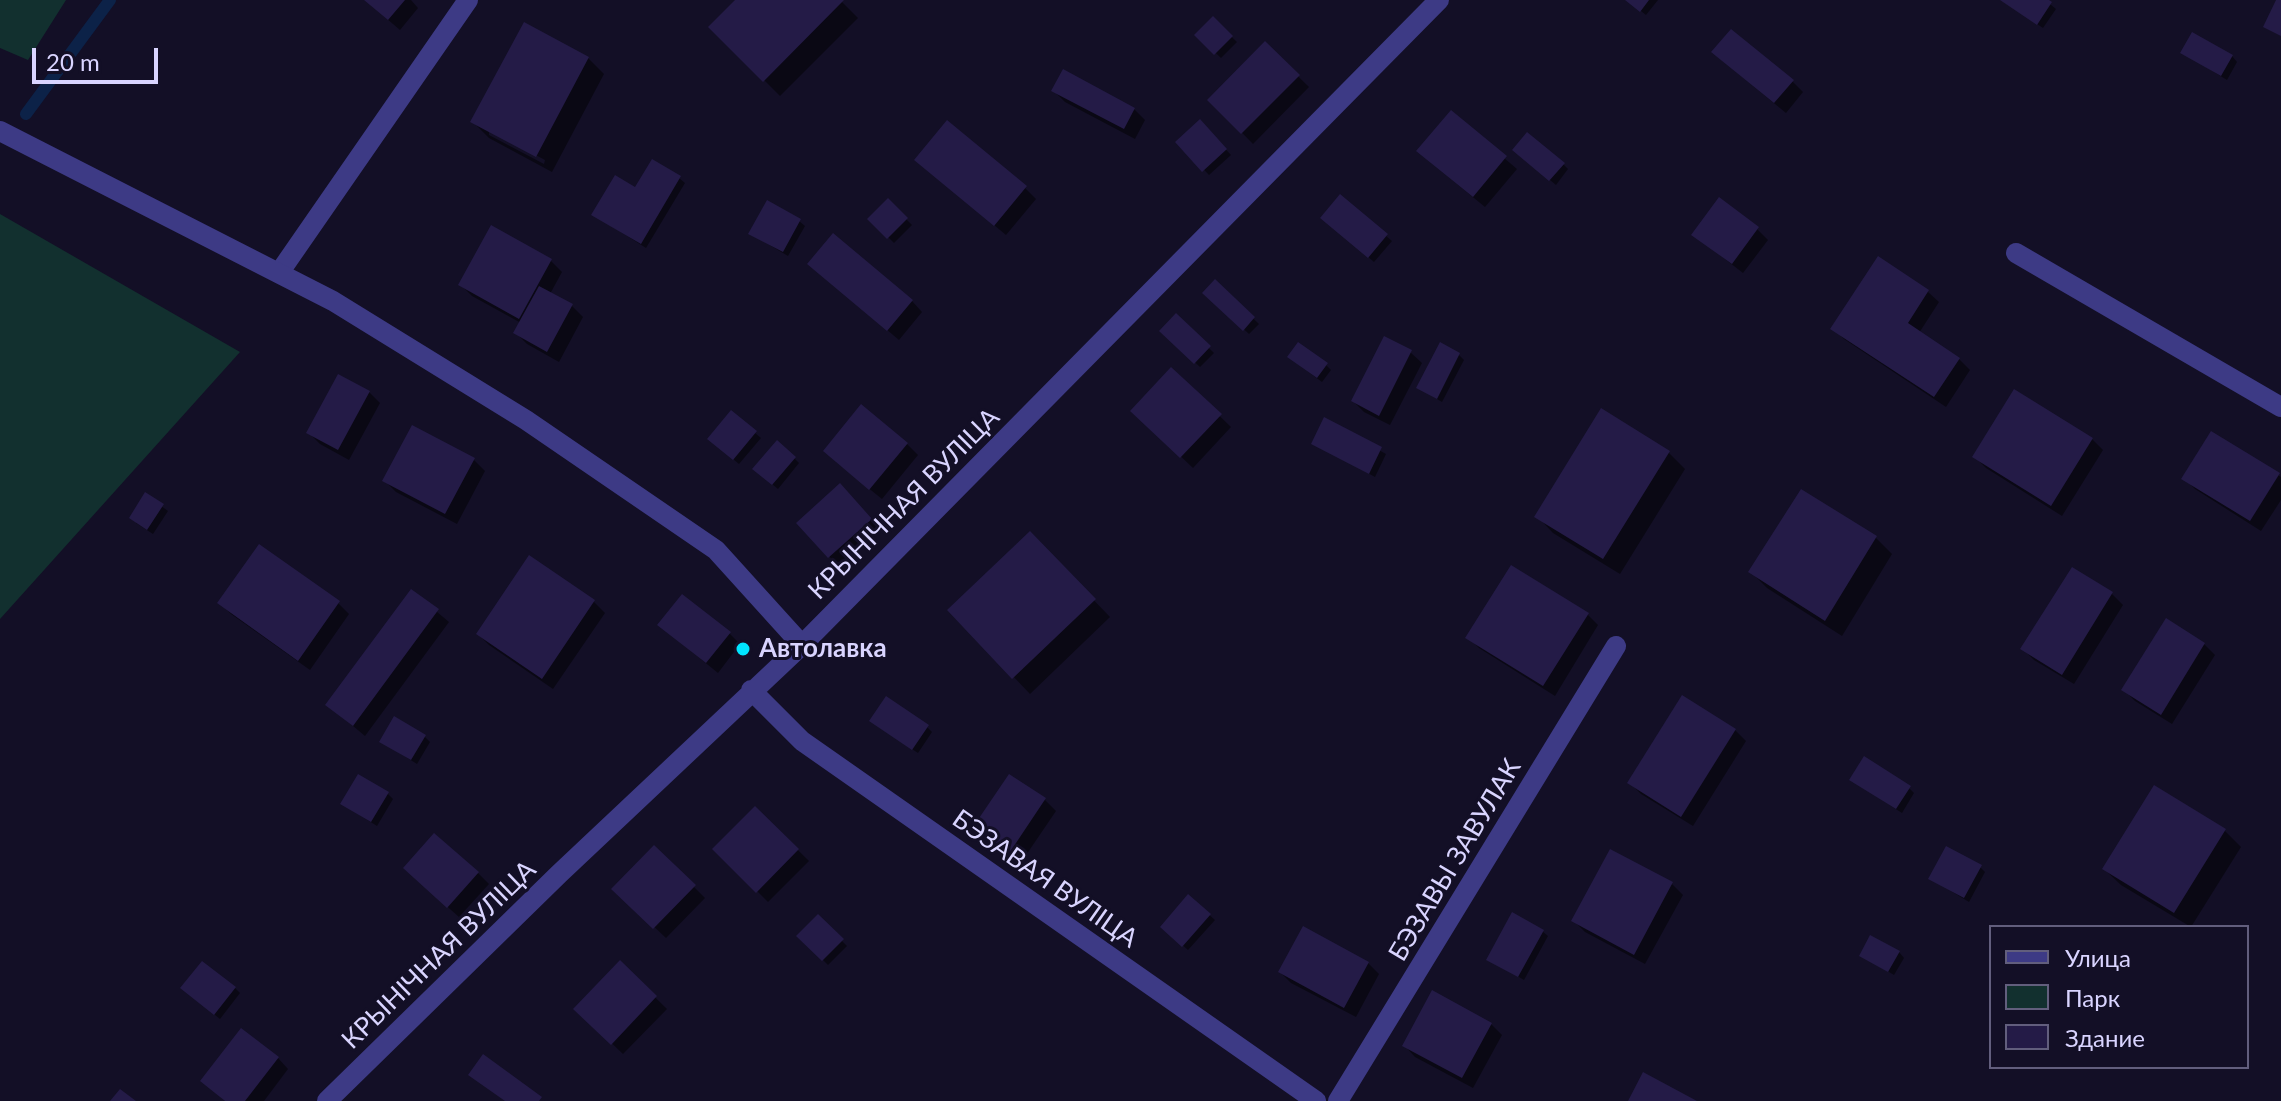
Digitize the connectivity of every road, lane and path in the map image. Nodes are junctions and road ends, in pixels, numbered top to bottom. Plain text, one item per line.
1 (468, 0) edge
2 (1439, 0) edge
3 (0, 131) edge
4 (2016, 253) dead end
5 (279, 273) junction
6 (2281, 407) edge
7 (802, 645) junction
8 (1616, 646) dead end
9 (751, 690) junction
10 (327, 1101) edge
11 (1316, 1101) edge
12 (1338, 1101) edge

1 - 5 street
2 - 7 street, КРЫНІЧНАЯ ВУЛІЦА
3 - 5 street
4 - 6 street
5 - 7 street
7 - 9 street, КРЫНІЧНАЯ ВУЛІЦА
8 - 12 street, БЭЗАВЫ ЗАВУЛАК
9 - 10 street, КРЫНІЧНАЯ ВУЛІЦА
9 - 11 street, БЭЗАВАЯ ВУЛІЦА

